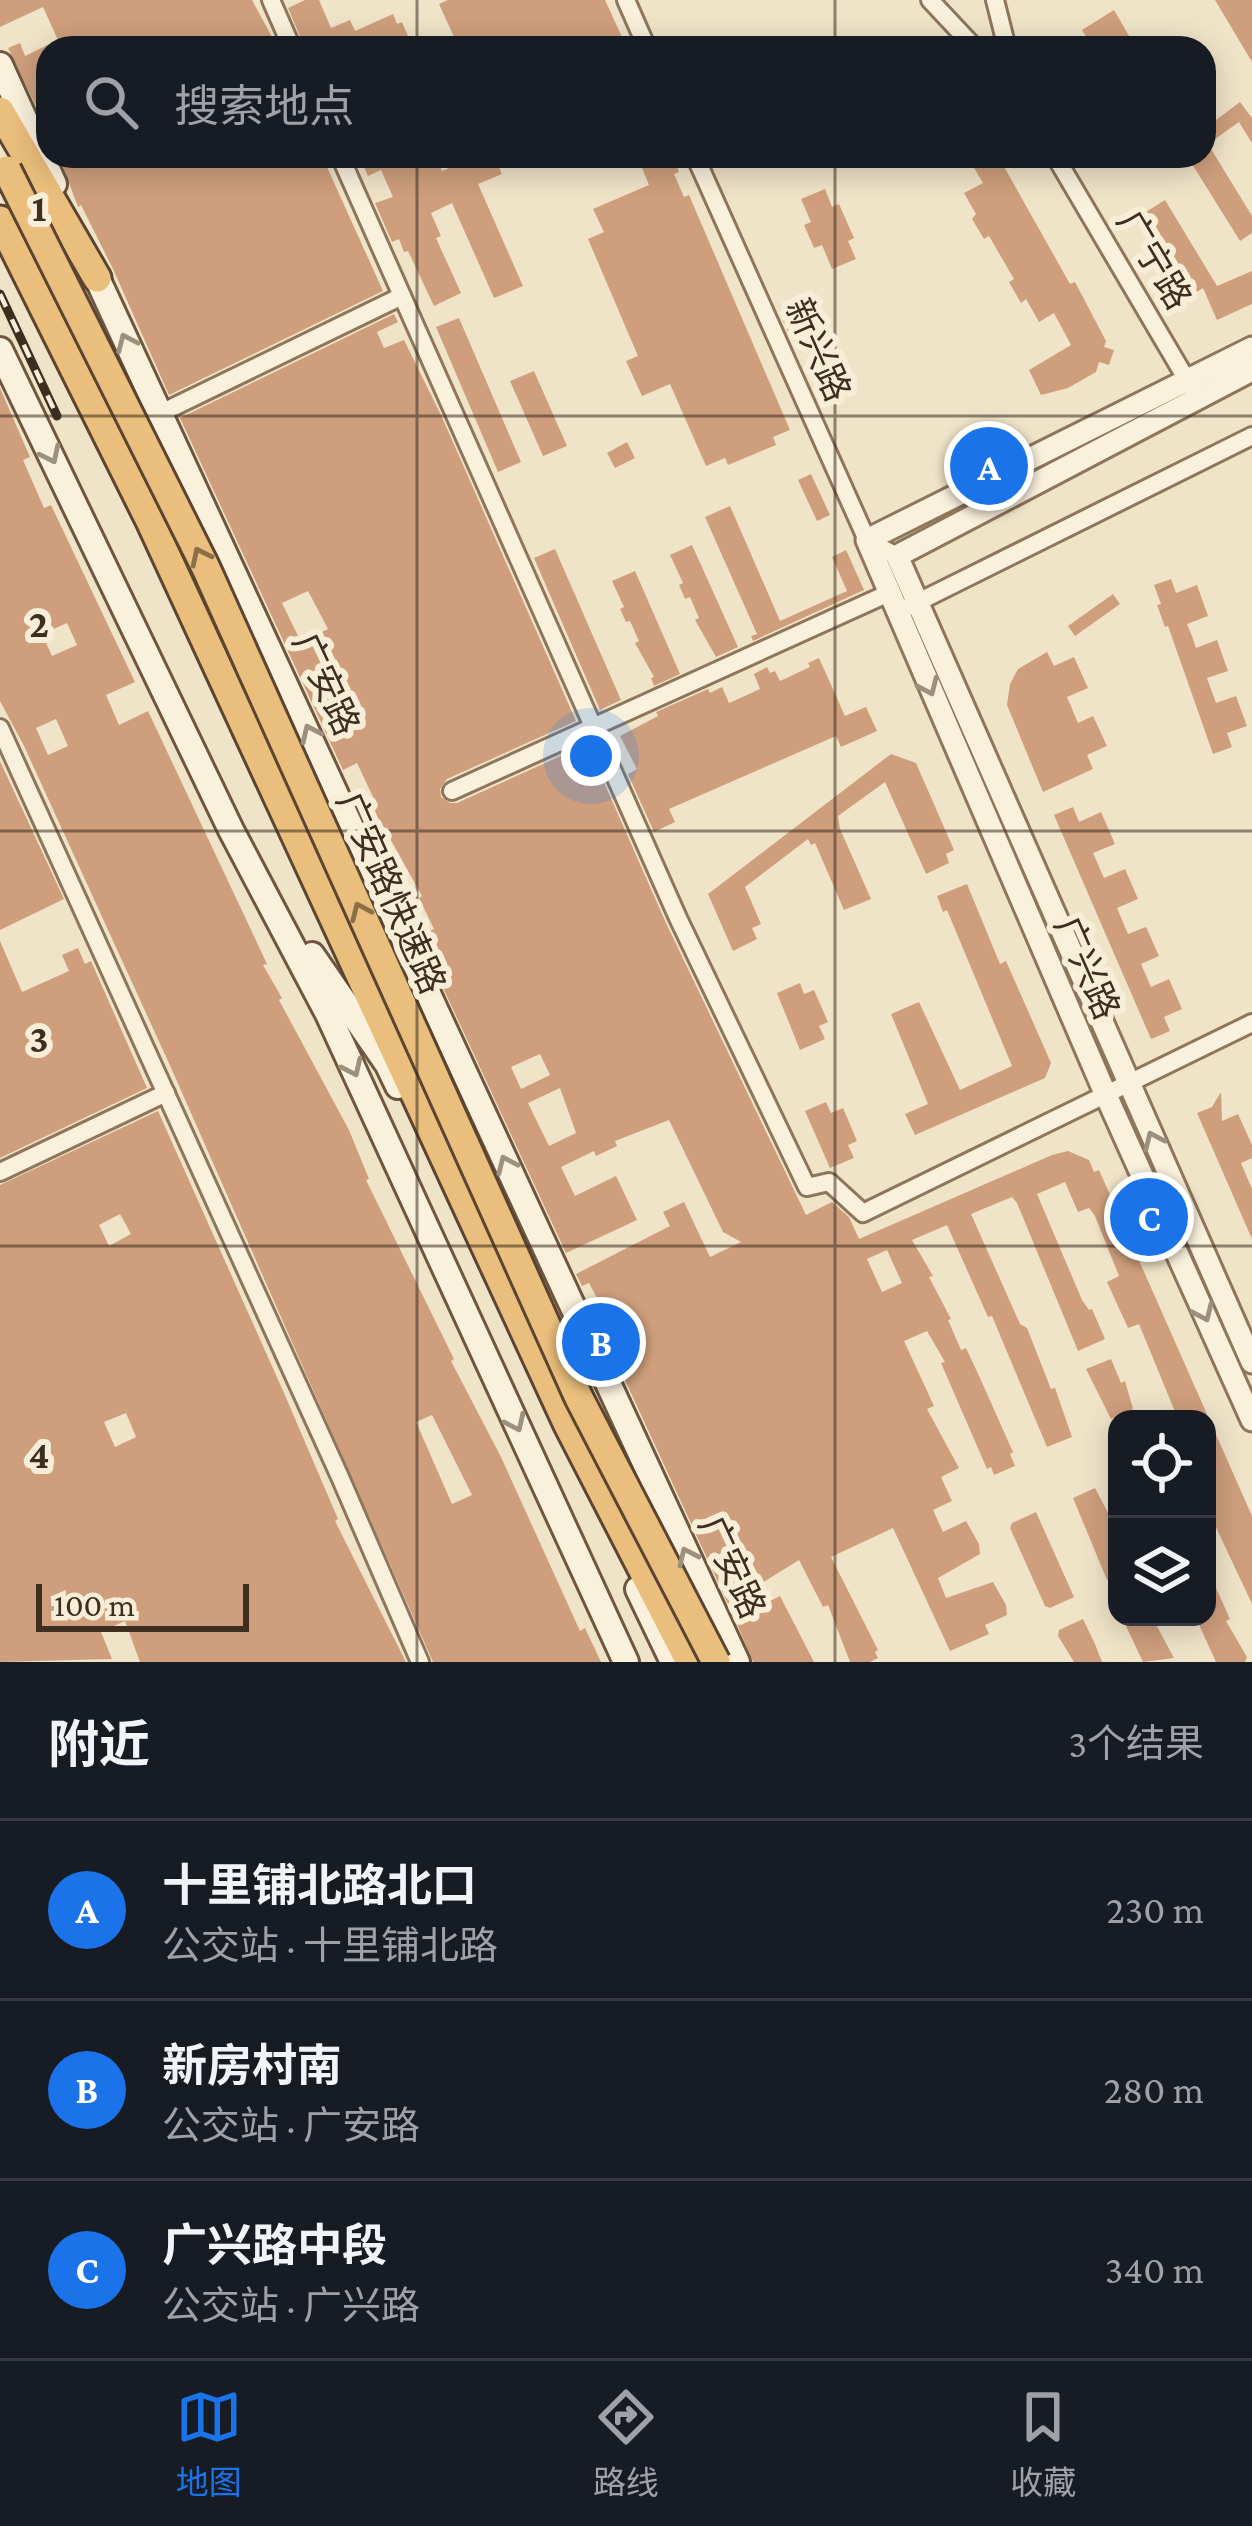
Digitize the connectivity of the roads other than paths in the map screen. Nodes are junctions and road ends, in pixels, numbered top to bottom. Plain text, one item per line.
1 (271, 0) edge
2 (626, 0) edge
3 (931, 0) edge
4 (995, 0) edge
5 (287, 36) edge
6 (642, 36) edge
7 (964, 36) edge
8 (1003, 36) edge
9 (0, 64) edge
10 (0, 111) edge
11 (36, 143) edge
12 (4, 162) edge
13 (48, 168) edge
14 (345, 168) edge
15 (700, 168) edge
16 (1062, 168) edge
17 (0, 220) edge
18 (98, 278) junction
19 (402, 296) junction
20 (1252, 348) edge
21 (0, 350) edge
22 (1252, 370) edge
23 (1192, 389) junction
24 (159, 414) junction
25 (1252, 436) edge
26 (867, 540) junction
27 (897, 556) junction
28 (900, 603) junction
29 (0, 728) edge
30 (593, 728) junction
31 (452, 791) dead end
32 (260, 879) junction
33 (402, 935) junction
34 (1252, 1023) edge
35 (1129, 1085) junction
36 (166, 1093) junction
37 (1106, 1094) junction
38 (0, 1172) edge
39 (534, 1227) junction
40 (527, 1296) junction
41 (1252, 1362) edge
42 (1252, 1420) edge
43 (420, 1662) edge
44 (626, 1662) edge
45 (673, 1662) edge
46 (693, 1662) edge
47 (716, 1662) edge
48 (737, 1662) edge

1 - 5 street
2 - 6 street
3 - 7 street
4 - 8 street
9 - 11 main road, 广安路
10 - 18 highway
47 -> 12 highway, 广安路快速路, bridge
13 - 18 main road, 广安路
14 - 19 street
15 - 26 street, 新兴路
16 - 23 street, 广宁路
17 - 46 highway, 广安路快速路
24 -> 18 main road, 广安路
19 - 24 street
19 - 30 street
20 - 23 street
21 -> 32 main road
22 - 23 street
23 - 26 street
23 - 27 street
33 -> 24 main road, 广安路
25 - 28 street
26 - 27 street
26 - 28 street, 广兴路
27 - 28 street, 广兴路
28 - 30 street
28 - 35 street, 广兴路
28 -> 37 street, 广兴路
29 - 36 street
30 - 31 street
30 - 37 street
32 -> 44 main road
32 - 45 main road
39 -> 33 main road, 广安路
33 - 40 main road
34 - 35 street
35 - 37 street
41 -> 35 street, 广兴路
36 - 38 street
36 - 43 street
37 -> 42 street, 广兴路
39 - 40 main road
48 -> 39 main road, 广安路
40 - 46 main road

